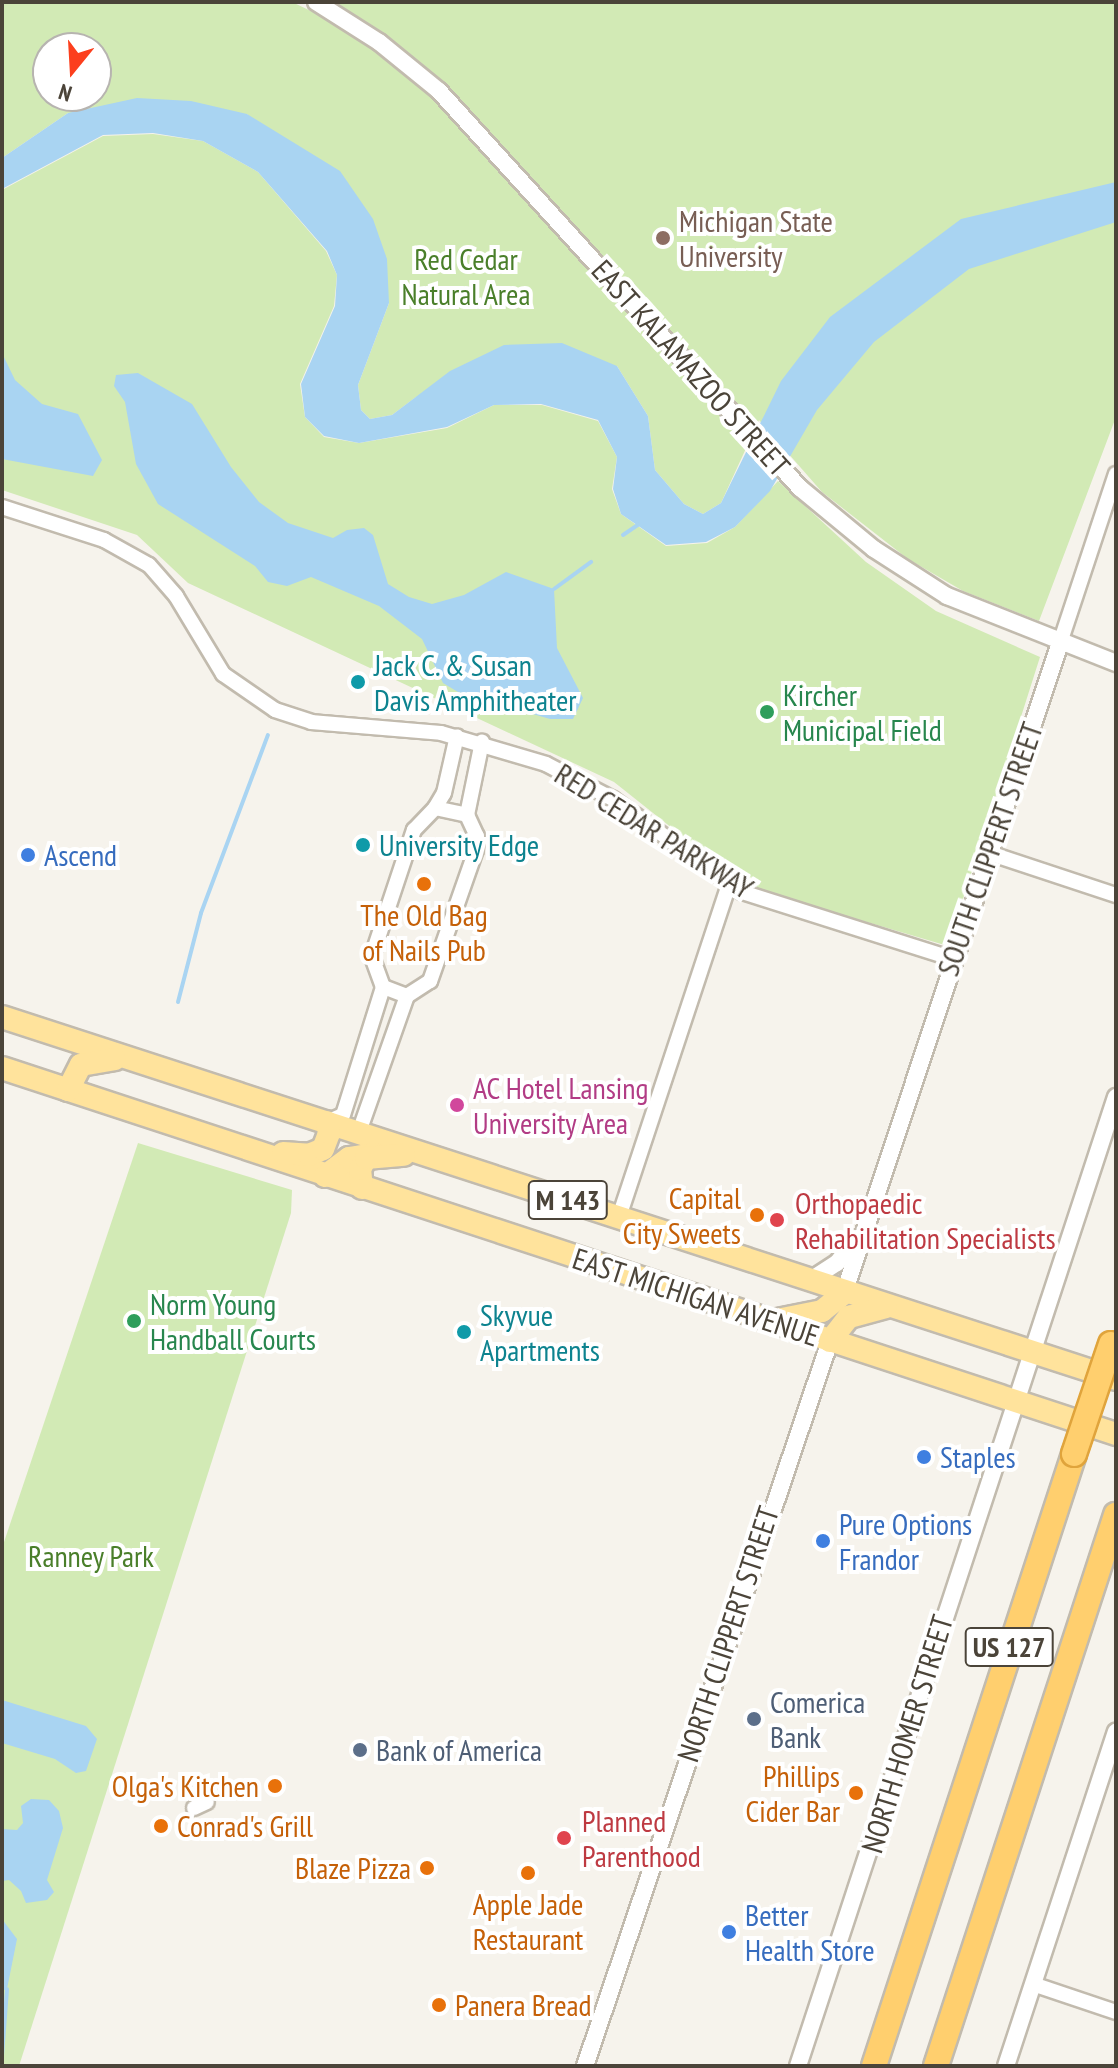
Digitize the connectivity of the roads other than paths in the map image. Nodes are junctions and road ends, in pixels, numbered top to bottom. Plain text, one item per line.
1 (316, 2) edge
2 (1116, 474) edge
3 (2, 507) edge
4 (1060, 643) junction
5 (1116, 663) edge
6 (457, 736) junction
7 (482, 742) junction
8 (435, 808) junction
9 (467, 815) junction
10 (989, 853) junction
11 (729, 885) junction
12 (1116, 895) edge
13 (953, 959) junction
14 (383, 987) junction
15 (407, 996) junction
16 (2, 1017) edge
17 (134, 1061) junction
18 (2, 1068) edge
19 (68, 1090) junction
20 (1116, 1097) edge
21 (327, 1122) junction
22 (359, 1132) junction
23 (247, 1149) junction
24 (375, 1154) junction
25 (309, 1155) junction
26 (431, 1156) junction
27 (325, 1176) junction
28 (362, 1188) junction
29 (619, 1217) junction
30 (865, 1223) junction
31 (809, 1281) junction
32 (844, 1293) junction
33 (903, 1311) junction
34 (764, 1319) junction
35 (1114, 1336) edge
36 (830, 1341) junction
37 (1031, 1353) junction
38 (1116, 1379) edge
39 (1015, 1401) junction
40 (1116, 1434) edge
41 (1116, 1515) edge
42 (1116, 1732) edge
43 (1033, 1984) junction
44 (1116, 2012) edge
45 (937, 2061) edge
46 (585, 2066) edge
47 (798, 2066) edge
48 (874, 2066) edge
49 (1006, 2066) edge

1 - 4 street, EAST KALAMAZOO STREET
2 - 4 street, SOUTH CLIPPERT STREET
3 - 6 street, RED CEDAR PARKWAY
4 - 5 street, EAST KALAMAZOO STREET
4 - 10 street, SOUTH CLIPPERT STREET
6 - 7 street, RED CEDAR PARKWAY
6 - 8 street
7 - 9 street
7 - 11 street, RED CEDAR PARKWAY
8 - 9 street
8 - 14 street
9 - 15 street
10 - 12 street
10 - 13 street, SOUTH CLIPPERT STREET
11 - 13 street, RED CEDAR PARKWAY
11 - 29 street
13 - 30 street, SOUTH CLIPPERT STREET
14 - 15 street
14 - 21 street
15 - 22 street
16 - 17 main road, M 143
17 - 19 main road
17 - 21 main road, EAST MICHIGAN AVENUE / M 143
18 - 19 main road, EAST MICHIGAN AVENUE / M 143
19 - 23 main road, EAST MICHIGAN AVENUE / M 143
20 - 37 street, NORTH HOMER STREET
21 - 22 main road, EAST MICHIGAN AVENUE / M 143
21 - 25 main road
22 - 25 main road
22 - 26 main road, EAST MICHIGAN AVENUE / M 143
23 - 25 main road
23 - 27 main road, EAST MICHIGAN AVENUE / M 143
24 - 26 main road
24 - 27 main road
24 - 28 main road
26 - 29 main road, EAST MICHIGAN AVENUE / M 143
27 - 28 main road, EAST MICHIGAN AVENUE / M 143
28 - 34 main road, EAST MICHIGAN AVENUE / M 143
29 - 31 main road, EAST MICHIGAN AVENUE / M 143
30 - 31 street, SOUTH CLIPPERT STREET
30 - 32 street, SOUTH CLIPPERT STREET
31 - 32 main road, EAST MICHIGAN AVENUE / M 143
32 - 33 main road, EAST MICHIGAN AVENUE / M 143
32 - 34 main road
33 - 36 main road
33 - 37 main road, EAST MICHIGAN AVENUE / M 143
34 - 36 main road, EAST MICHIGAN AVENUE / M 143
35 - 48 highway, US 127, bridge
36 - 39 main road, EAST MICHIGAN AVENUE / M 143
36 - 46 street, NORTH CLIPPERT STREET
37 - 38 main road, EAST MICHIGAN AVENUE / M 143
37 - 39 street, NORTH HOMER STREET
39 - 40 main road, EAST MICHIGAN AVENUE / M 143
39 - 47 street, NORTH HOMER STREET
41 - 45 highway, US 127
42 - 43 street
43 - 44 street
43 - 49 street

